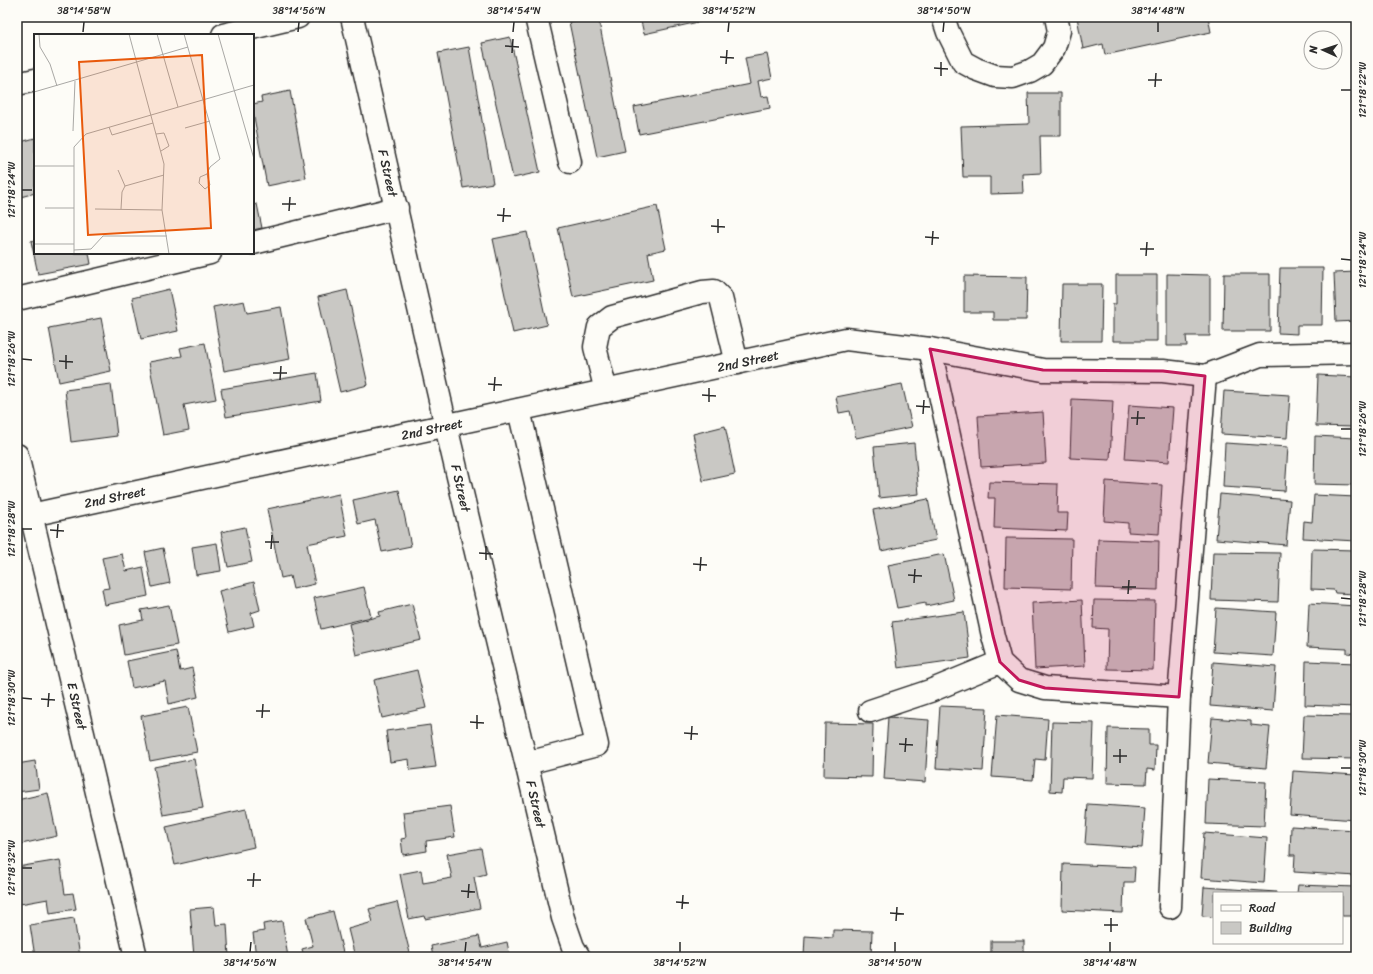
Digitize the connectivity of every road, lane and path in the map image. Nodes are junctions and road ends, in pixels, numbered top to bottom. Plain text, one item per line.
1 (298, 17) edge
2 (352, 17) edge
3 (536, 17) edge
4 (943, 17) edge
5 (1056, 17) edge
6 (227, 34) edge
7 (34, 80) edge
8 (17, 84) edge
9 (570, 162) dead end
10 (397, 208) junction
11 (254, 242) edge
12 (206, 254) edge
13 (17, 299) edge
14 (930, 349) junction
15 (1356, 353) edge
16 (737, 363) junction
17 (1205, 376) junction
18 (606, 392) junction
19 (519, 410) junction
20 (446, 426) junction
21 (17, 455) edge
22 (24, 516) edge
23 (1000, 662) junction
24 (1179, 697) junction
25 (870, 711) dead end
26 (526, 762) junction
27 (1170, 907) dead end
28 (136, 957) edge
29 (579, 957) edge

1 - 6 street
2 - 10 street, F Street
3 - 9 street
4 - 5 street
7 - 8 street
10 - 11 street
10 - 20 street, F Street
12 - 13 street
14 - 16 street, 2nd Street
14 - 17 street, 2nd Street
14 - 23 street
15 - 17 street
16 - 18 street, 2nd Street
16 - 18 street
17 - 24 street
18 - 19 street, 2nd Street
19 - 20 street, 2nd Street
19 - 26 street
20 - 22 street, 2nd Street
20 - 26 street, F Street
21 - 22 street, E Street
22 - 28 street, E Street
23 - 24 street
23 - 25 street
24 - 27 street
26 - 29 street, F Street

